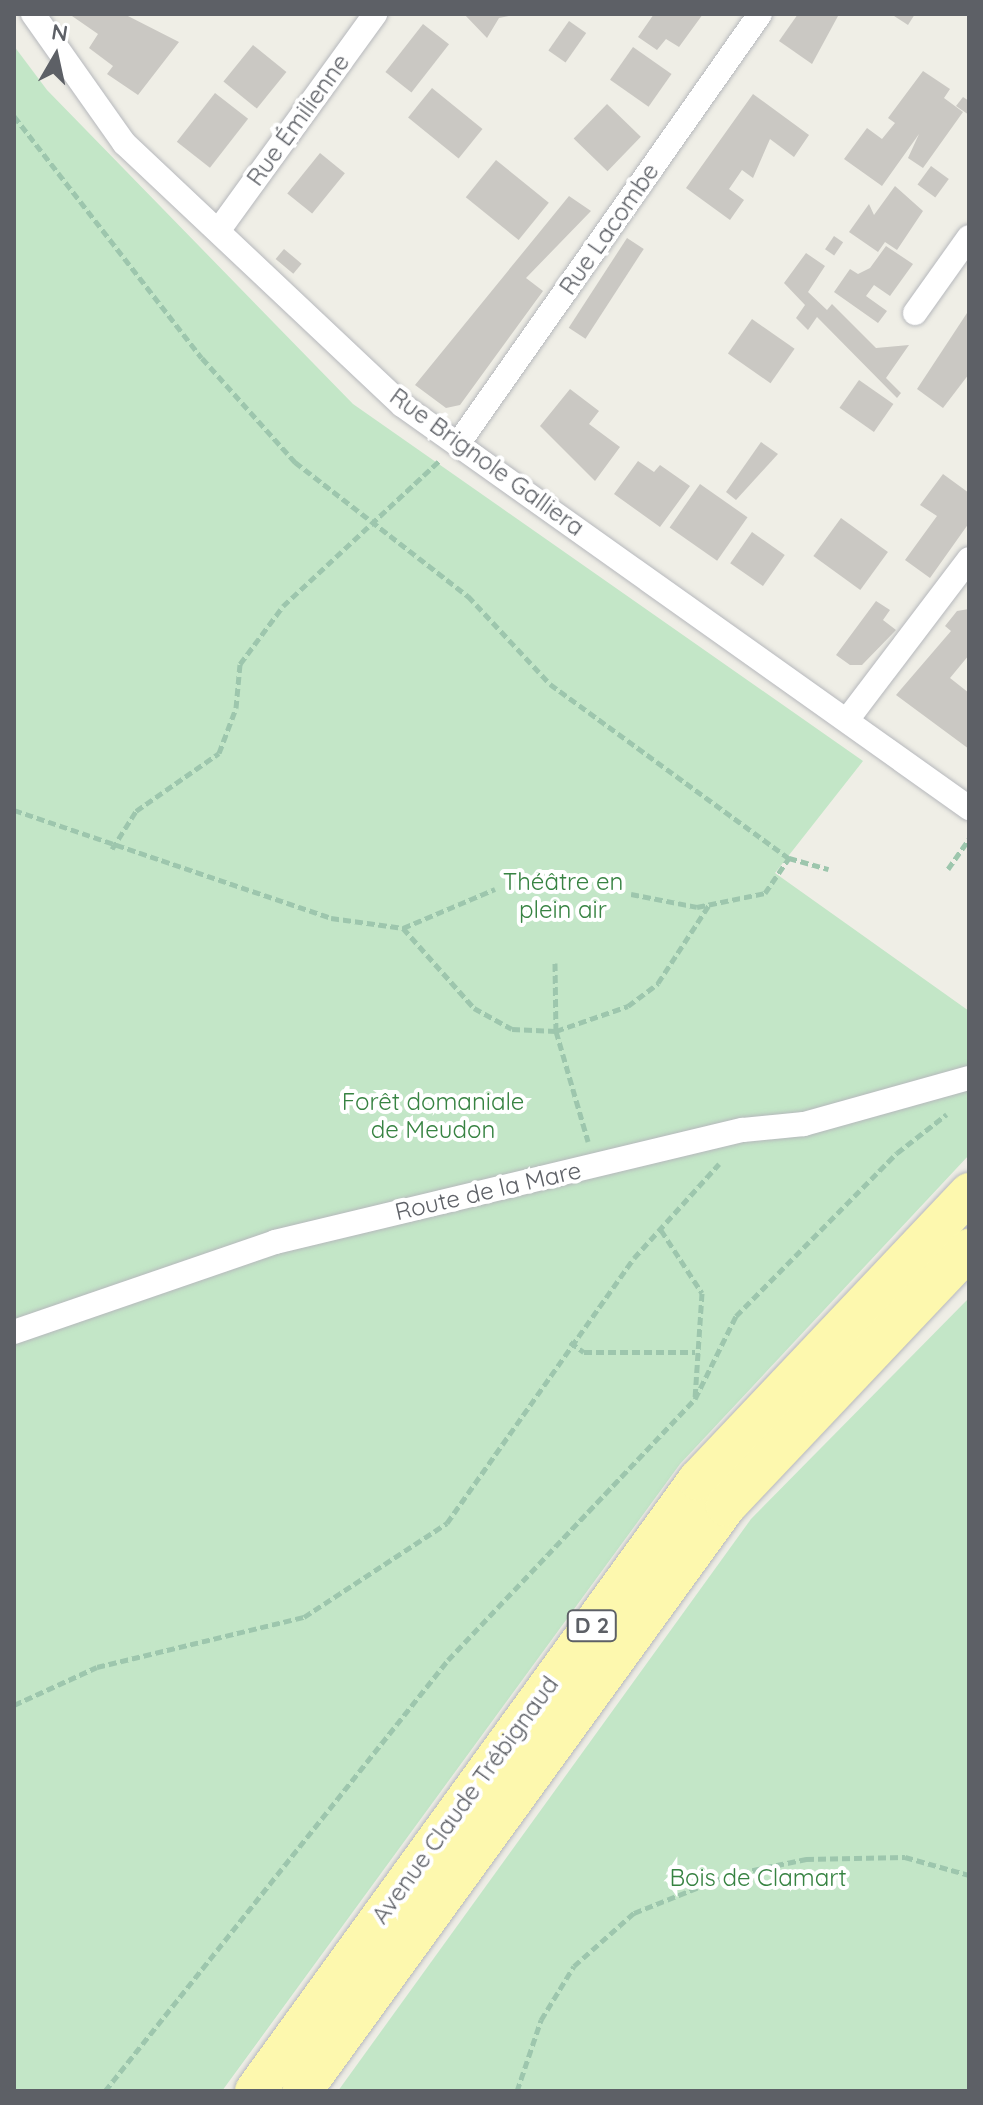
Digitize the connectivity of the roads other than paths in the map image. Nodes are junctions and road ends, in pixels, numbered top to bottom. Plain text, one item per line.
1 (33, 14) edge
2 (375, 14) edge
3 (760, 14) edge
4 (221, 227) junction
5 (969, 237) edge
6 (915, 313) dead end
7 (458, 444) junction
8 (969, 559) edge
9 (847, 720) junction
10 (969, 808) edge
11 (969, 1078) edge
12 (969, 1193) edge
13 (969, 1249) edge
14 (14, 1332) edge
15 (255, 2091) edge
16 (302, 2091) edge

1 - 4 street, Rue Brignole Galliera
2 - 4 street, Rue Émilienne
3 - 7 street, Rue Lacombe
4 - 7 street, Rue Brignole Galliera
5 - 6 street
7 - 9 street, Rue Brignole Galliera
8 - 9 street
9 - 10 street, Rue Brignole Galliera
11 - 14 street, Route de la Mare
12 - 15 main road, Avenue Claude Trébignaud / D 2
13 - 16 main road, Avenue Claude Trébignaud / D 2

